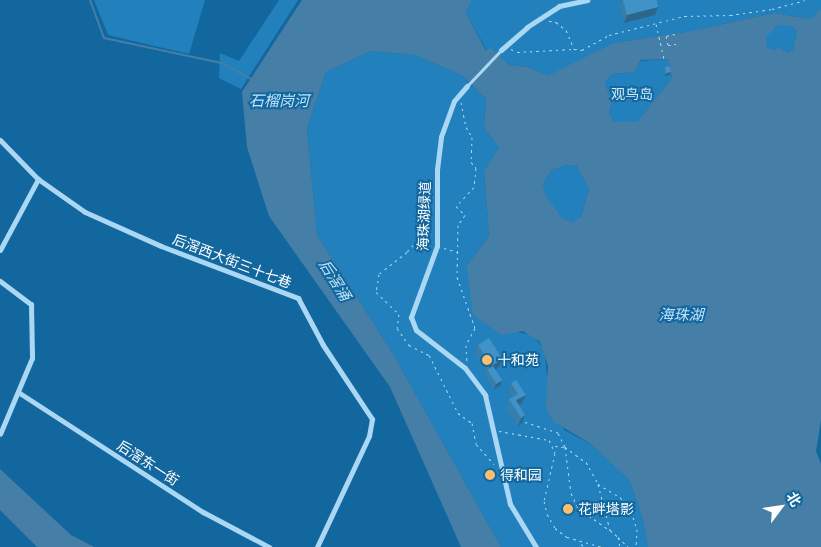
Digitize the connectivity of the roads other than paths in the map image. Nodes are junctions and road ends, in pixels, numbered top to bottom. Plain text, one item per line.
1 (587, 0) edge
2 (503, 48) joint
3 (467, 86) joint
4 (0, 140) edge
5 (38, 179) junction
6 (0, 250) edge
7 (0, 281) edge
8 (18, 392) junction
9 (0, 434) edge
10 (269, 547) edge
11 (317, 547) edge
12 (536, 547) edge

1 - 2 street
2 - 3 lane
3 - 12 street, 海珠湖绿道
4 - 5 street, 后滘西大街三十七巷
5 - 6 street
5 - 11 street, 后滘西大街三十七巷
7 - 8 street
8 - 9 street
8 - 10 street, 后滘东一街

